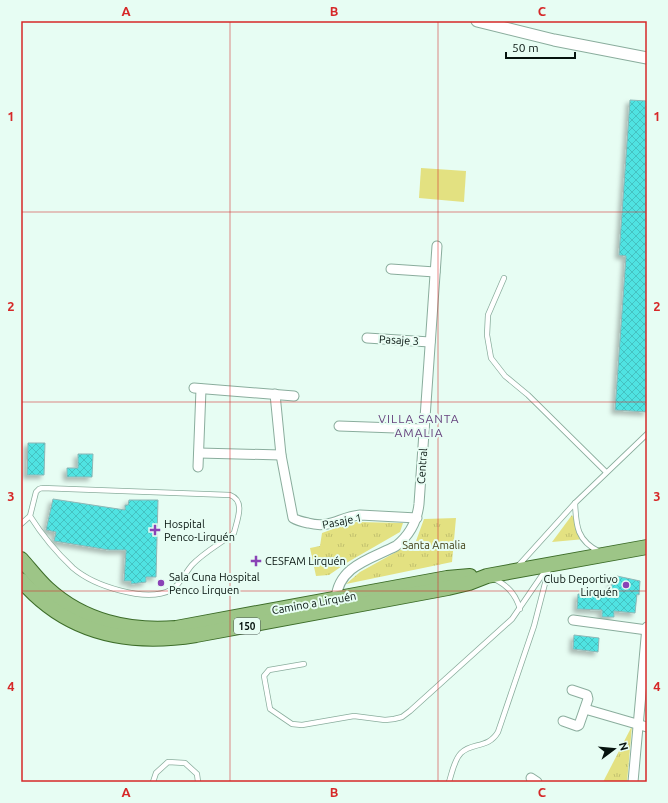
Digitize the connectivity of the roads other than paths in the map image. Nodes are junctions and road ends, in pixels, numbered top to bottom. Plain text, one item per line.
1 (477, 21) edge
2 (647, 58) edge
3 (437, 246) dead end
4 (391, 269) dead end
5 (435, 272) junction
6 (504, 278) dead end
7 (367, 338) dead end
8 (430, 342) junction
9 (275, 394) junction
10 (294, 396) dead end
11 (339, 426) dead end
12 (424, 429) junction
13 (647, 434) edge
14 (198, 453) junction
15 (281, 455) junction
16 (198, 467) dead end
17 (606, 472) junction
18 (575, 503) junction
19 (30, 516) junction
20 (417, 518) junction
21 (21, 524) edge
22 (647, 547) edge
23 (605, 554) junction
24 (21, 559) edge
25 (550, 565) junction
26 (513, 572) junction
27 (487, 576) junction
28 (21, 580) edge
29 (336, 599) junction
30 (520, 609) junction
31 (573, 620) dead end
32 (647, 629) edge
33 (304, 664) dead end
34 (572, 690) dead end
35 (585, 709) junction
36 (563, 721) dead end
37 (643, 726) edge
38 (153, 782) edge
39 (198, 782) edge
40 (449, 782) edge
41 (633, 782) edge

1 - 2 street
3 - 5 street, Central
4 - 5 street
5 - 8 street, Central
6 - 17 lane
7 - 8 street, Pasaje 3
8 - 12 street, Central
9 - 10 street
9 - 14 street
9 - 15 street
11 - 12 street
12 - 20 street, Central
13 - 17 lane
14 - 15 street
14 - 16 street
15 - 20 street, Pasaje 1
17 - 18 lane
18 - 23 lane
18 - 26 lane
19 - 19 lane
19 - 21 lane
20 - 29 street, Central
22 - 23 main road, Camino a Lirquén / 150
23 - 25 main road, Camino a Lirquén / 150
24 - 29 main road, Camino a Lirquén / 150
25 - 26 main road, Camino a Lirquén / 150
25 - 30 lane
25 - 40 lane
26 - 27 main road, Camino a Lirquén / 150
27 - 28 main road, Camino a Lirquén / 150
27 - 29 main road, Camino a Lirquén / 150
27 - 30 lane
30 - 33 lane
31 - 32 street
32 - 37 street
34 - 35 street
35 - 36 street
35 - 37 street
37 - 41 street
38 - 39 lane

